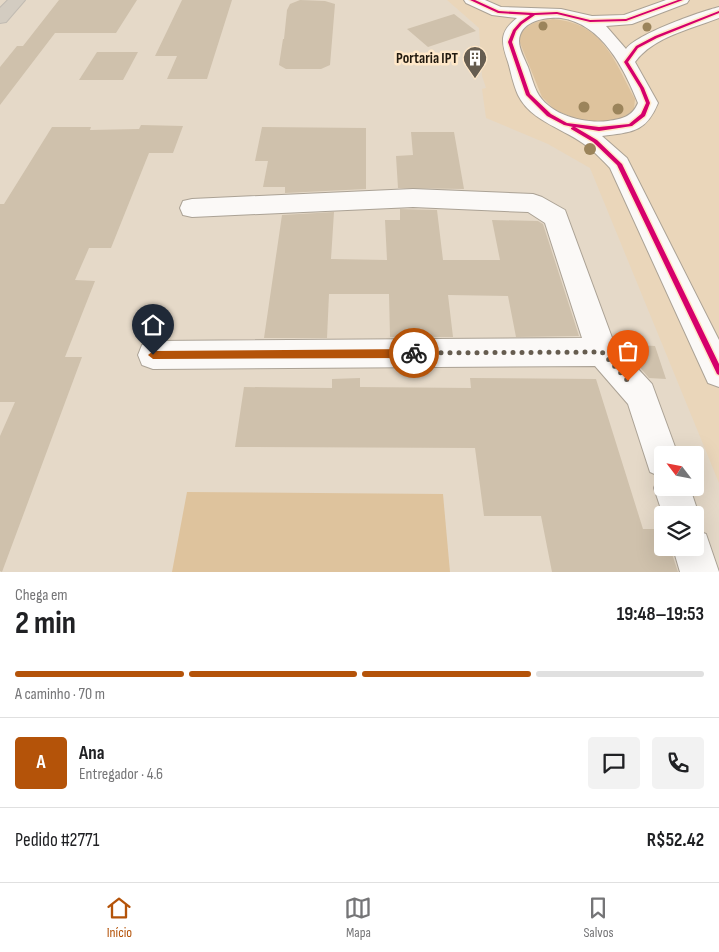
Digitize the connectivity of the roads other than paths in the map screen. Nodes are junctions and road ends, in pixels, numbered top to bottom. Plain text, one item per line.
1 (17, 0) edge
2 (582, 0) edge
3 (681, 0) edge
4 (474, 1) edge
5 (719, 12) edge
6 (534, 14) junction
7 (571, 15) junction
8 (0, 18) edge
9 (590, 21) junction
10 (510, 42) junction
11 (626, 62) junction
12 (566, 124) junction
13 (630, 125) junction
14 (619, 164) junction
15 (192, 208) dead end
16 (602, 352) junction
17 (153, 355) dead end
18 (719, 372) edge
19 (657, 446) edge
20 (695, 556) edge
21 (700, 572) edge

1 - 8 highway
2 - 7 street
3 - 9 street
4 - 6 street
4 - 10 street
5 - 11 street
6 - 7 street
6 - 10 street
7 - 9 street
9 - 11 street
10 - 12 street
11 - 13 street
12 - 13 street
12 - 14 street
13 - 14 street
14 - 18 street
15 - 16 street
16 - 17 street
16 - 19 street
20 - 21 street

